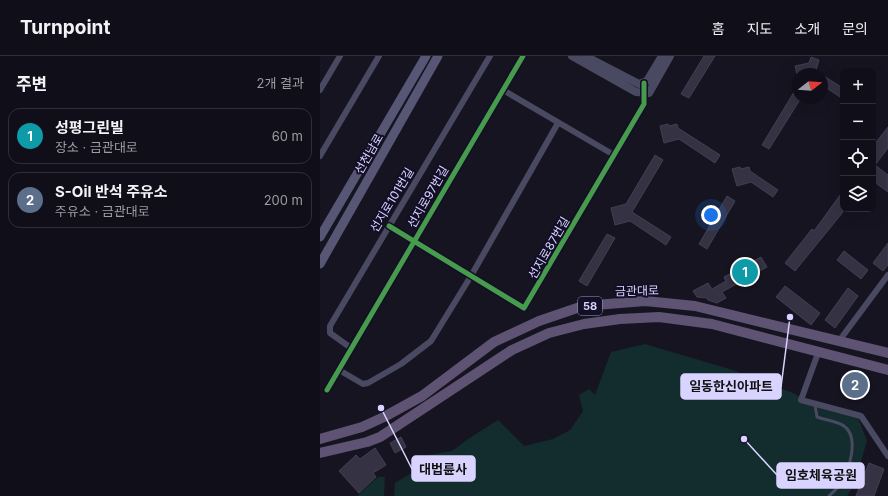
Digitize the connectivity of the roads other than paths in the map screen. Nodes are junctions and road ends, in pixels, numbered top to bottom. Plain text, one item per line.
1 (340, 56) edge
2 (379, 56) edge
3 (426, 56) edge
4 (438, 56) edge
5 (490, 56) edge
6 (523, 56) edge
7 (572, 56) edge
8 (587, 56) edge
9 (662, 56) edge
10 (670, 56) edge
11 (644, 83) junction
12 (320, 90) edge
13 (502, 90) junction
14 (645, 92) junction
15 (558, 122) junction
16 (320, 156) edge
17 (614, 156) junction
18 (389, 226) junction
19 (320, 238) edge
20 (414, 242) junction
21 (320, 264) edge
22 (888, 275) edge
23 (471, 276) junction
24 (839, 341) junction
25 (351, 348) junction
26 (888, 352) edge
27 (818, 353) junction
28 (339, 370) junction
29 (888, 370) edge
30 (327, 390) dead end
31 (815, 405) junction
32 (320, 439) edge
33 (320, 453) edge
34 (888, 456) edge
35 (829, 496) edge

1 - 12 street
2 - 16 street
3 - 19 main road, 선천남로
4 - 21 main road, 선천남로
5 - 18 street, 선지로101번길
6 - 13 street, 선지로97번길
7 - 14 street
8 - 11 street
9 - 11 street
10 - 14 street
11 - 14 street, 선지로87번길
13 - 15 street
13 - 20 street, 선지로97번길
14 - 17 street, 선지로87번길
15 - 17 street
15 - 23 street
17 - 23 street, 선지로87번길
18 - 20 street, 선지로87번길
18 - 25 street, 선지로101번길
20 - 23 street, 선지로87번길
20 - 25 street, 선지로97번길
22 - 24 street
23 - 28 street
24 - 26 main road, 금관대로 / 58
24 - 32 main road, 금관대로 / 58
25 - 28 street, 선지로97번길
27 - 29 main road, 58
27 - 31 street
27 - 33 main road, 58
28 - 30 street, 선지로97번길
31 - 34 street
31 - 35 lane

